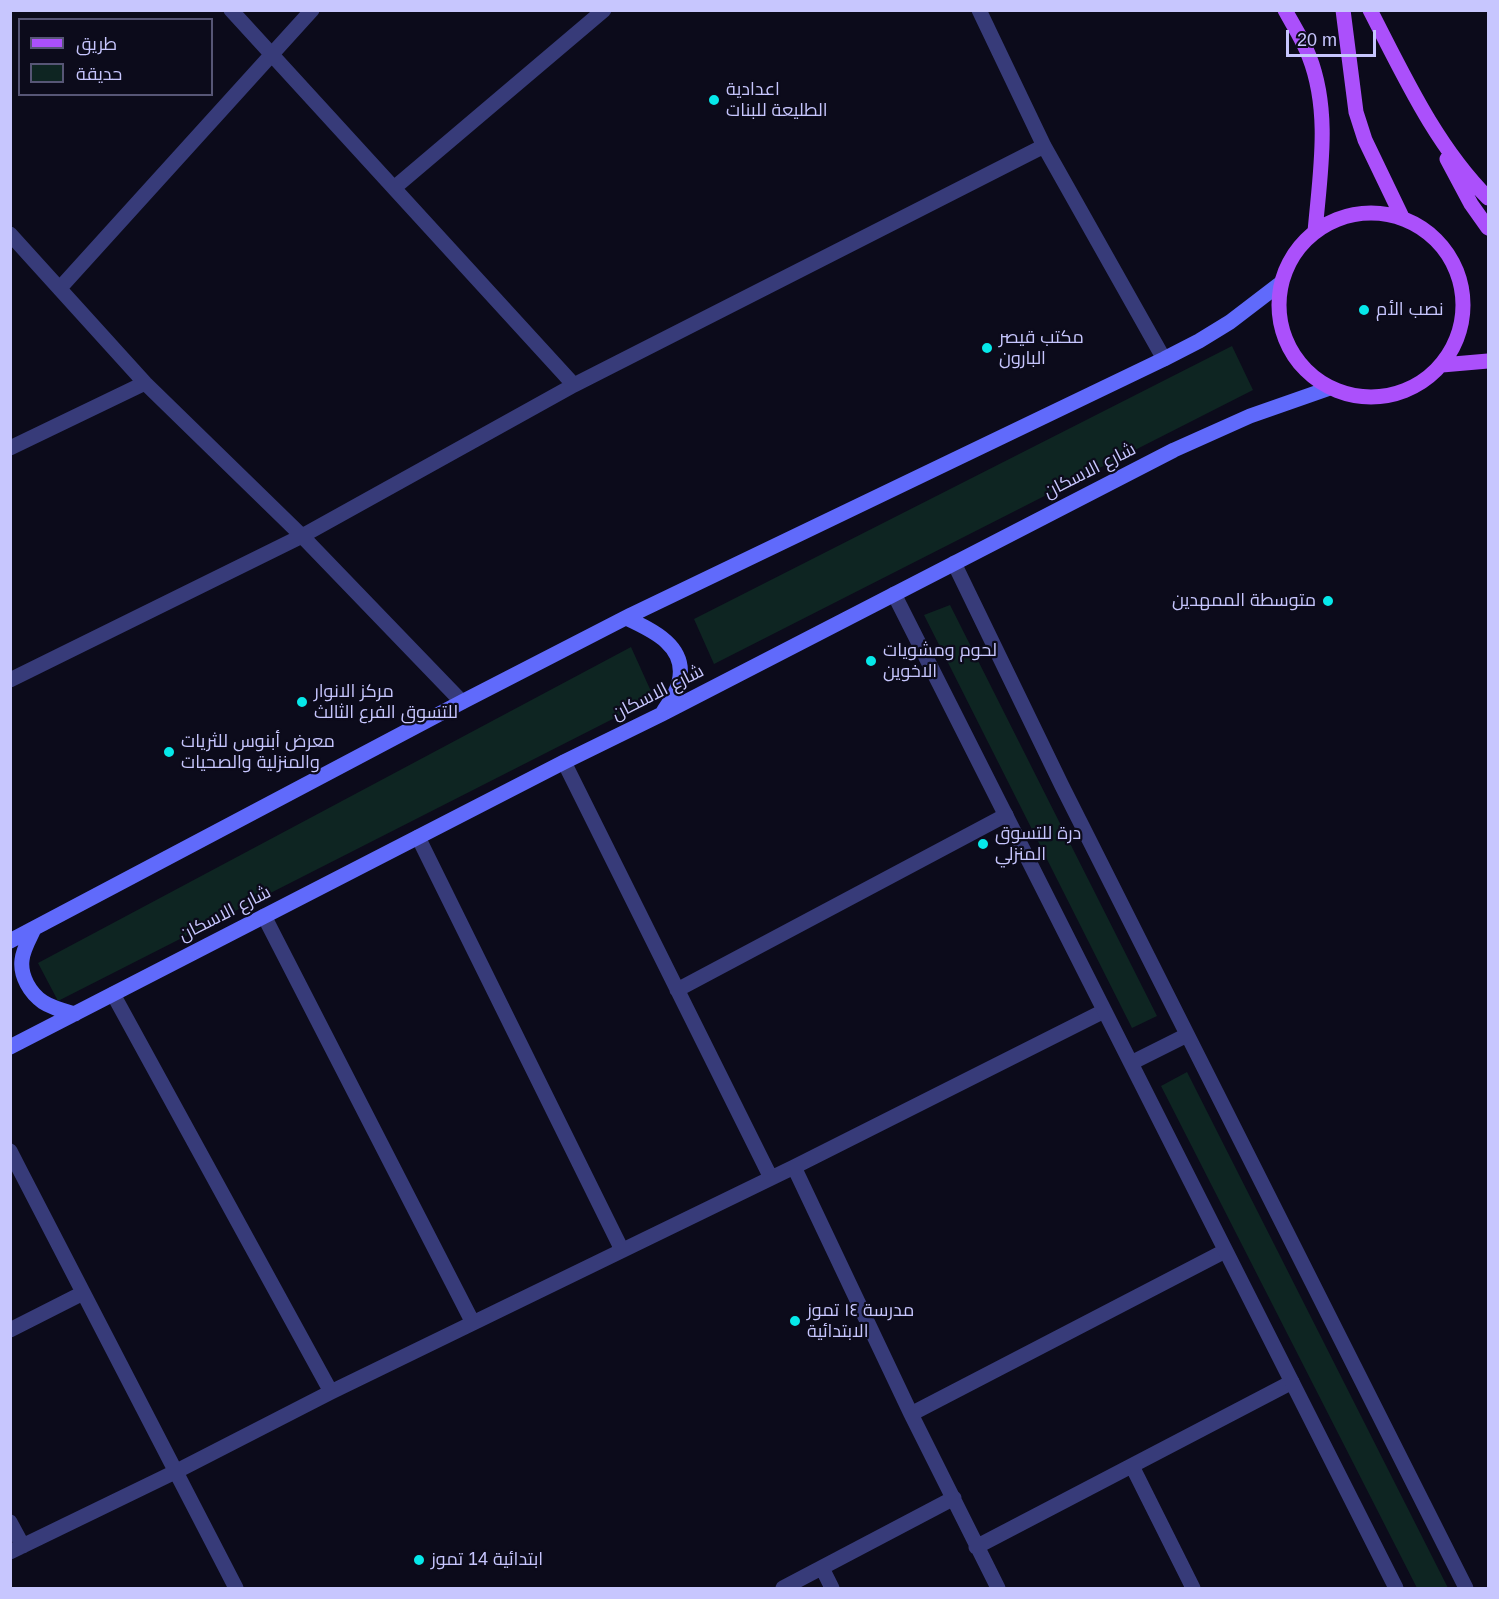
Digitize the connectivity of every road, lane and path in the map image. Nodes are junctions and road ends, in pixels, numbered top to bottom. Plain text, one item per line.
1 (231, 10) edge
2 (312, 10) edge
3 (604, 10) edge
4 (979, 10) edge
5 (1285, 10) edge
6 (1343, 10) edge
7 (1370, 10) edge
8 (272, 55) junction
9 (1423, 112) junction
10 (1044, 146) junction
11 (394, 188) junction
12 (1488, 198) edge
13 (1402, 217) junction
14 (1488, 228) edge
15 (1315, 231) junction
16 (10, 234) edge
17 (1281, 283) junction
18 (60, 288) junction
19 (1164, 359) junction
20 (1488, 361) edge
21 (1442, 365) junction
22 (145, 383) junction
23 (574, 386) junction
24 (1330, 388) junction
25 (10, 448) edge
26 (302, 536) junction
27 (954, 563) junction
28 (894, 594) junction
29 (626, 618) junction
30 (10, 680) edge
31 (462, 702) junction
32 (662, 714) junction
33 (564, 762) junction
34 (1006, 815) junction
35 (418, 837) junction
36 (264, 916) junction
37 (34, 929) junction
38 (10, 941) edge
39 (677, 990) junction
40 (113, 994) junction
41 (1104, 1011) junction
42 (75, 1014) junction
43 (1187, 1035) junction
44 (10, 1047) edge
45 (1131, 1063) junction
46 (10, 1151) edge
47 (794, 1167) junction
48 (771, 1178) junction
49 (622, 1250) junction
50 (1225, 1251) junction
51 (83, 1293) junction
52 (473, 1323) junction
53 (10, 1330) edge
54 (1292, 1382) junction
55 (331, 1392) junction
56 (911, 1414) junction
57 (1132, 1466) junction
58 (177, 1471) junction
59 (954, 1498) junction
60 (10, 1522) edge
61 (976, 1546) junction
62 (17, 1549) edge
63 (822, 1568) junction
64 (236, 1588) edge
65 (783, 1588) edge
66 (832, 1588) edge
67 (998, 1588) edge
68 (1193, 1588) edge
69 (1396, 1588) edge
70 (1466, 1588) edge

1 - 8 street
2 - 8 street
3 - 11 street
4 - 10 street
5 - 15 main road
6 - 13 main road
7 - 9 main road
8 - 11 street
8 - 18 street
9 - 12 main road
9 - 14 main road
10 - 19 street
10 - 23 street
11 - 23 street
13 - 15 main road
13 - 21 main road
15 - 17 main road
16 - 18 street
17 - 19 main road
17 - 24 main road
18 - 22 street
19 - 29 main road
20 - 21 main road
21 - 24 main road
22 - 25 street
22 - 26 street
23 - 26 street
24 - 27 main road, شارع الاسكان
26 - 30 street
26 - 31 street
27 - 28 main road, شارع الاسكان
27 - 43 street
28 - 32 main road, شارع الاسكان
28 - 34 street
29 - 31 main road
29 - 32 main road
31 - 37 main road
32 - 33 main road, شارع الاسكان
33 - 35 main road, شارع الاسكان
33 - 39 street
34 - 39 street
34 - 41 street
35 - 36 main road, شارع الاسكان
35 - 49 street
36 - 40 main road, شارع الاسكان
36 - 52 street
37 - 38 main road
37 - 42 main road
39 - 48 street
40 - 42 main road, شارع الاسكان
40 - 55 street
41 - 45 street
41 - 47 street
42 - 44 main road, شارع الاسكان
43 - 45 street
43 - 70 street
45 - 50 street
46 - 51 street
47 - 48 street
47 - 56 street
48 - 49 street
49 - 52 street
50 - 54 street
50 - 56 street
51 - 53 street
51 - 58 street
52 - 55 street
54 - 57 street
54 - 69 street
55 - 58 street
56 - 59 street
57 - 61 street
57 - 68 street
58 - 62 street
58 - 64 street
59 - 61 street
59 - 63 street
60 - 62 street
61 - 67 street
63 - 65 street
63 - 66 street

